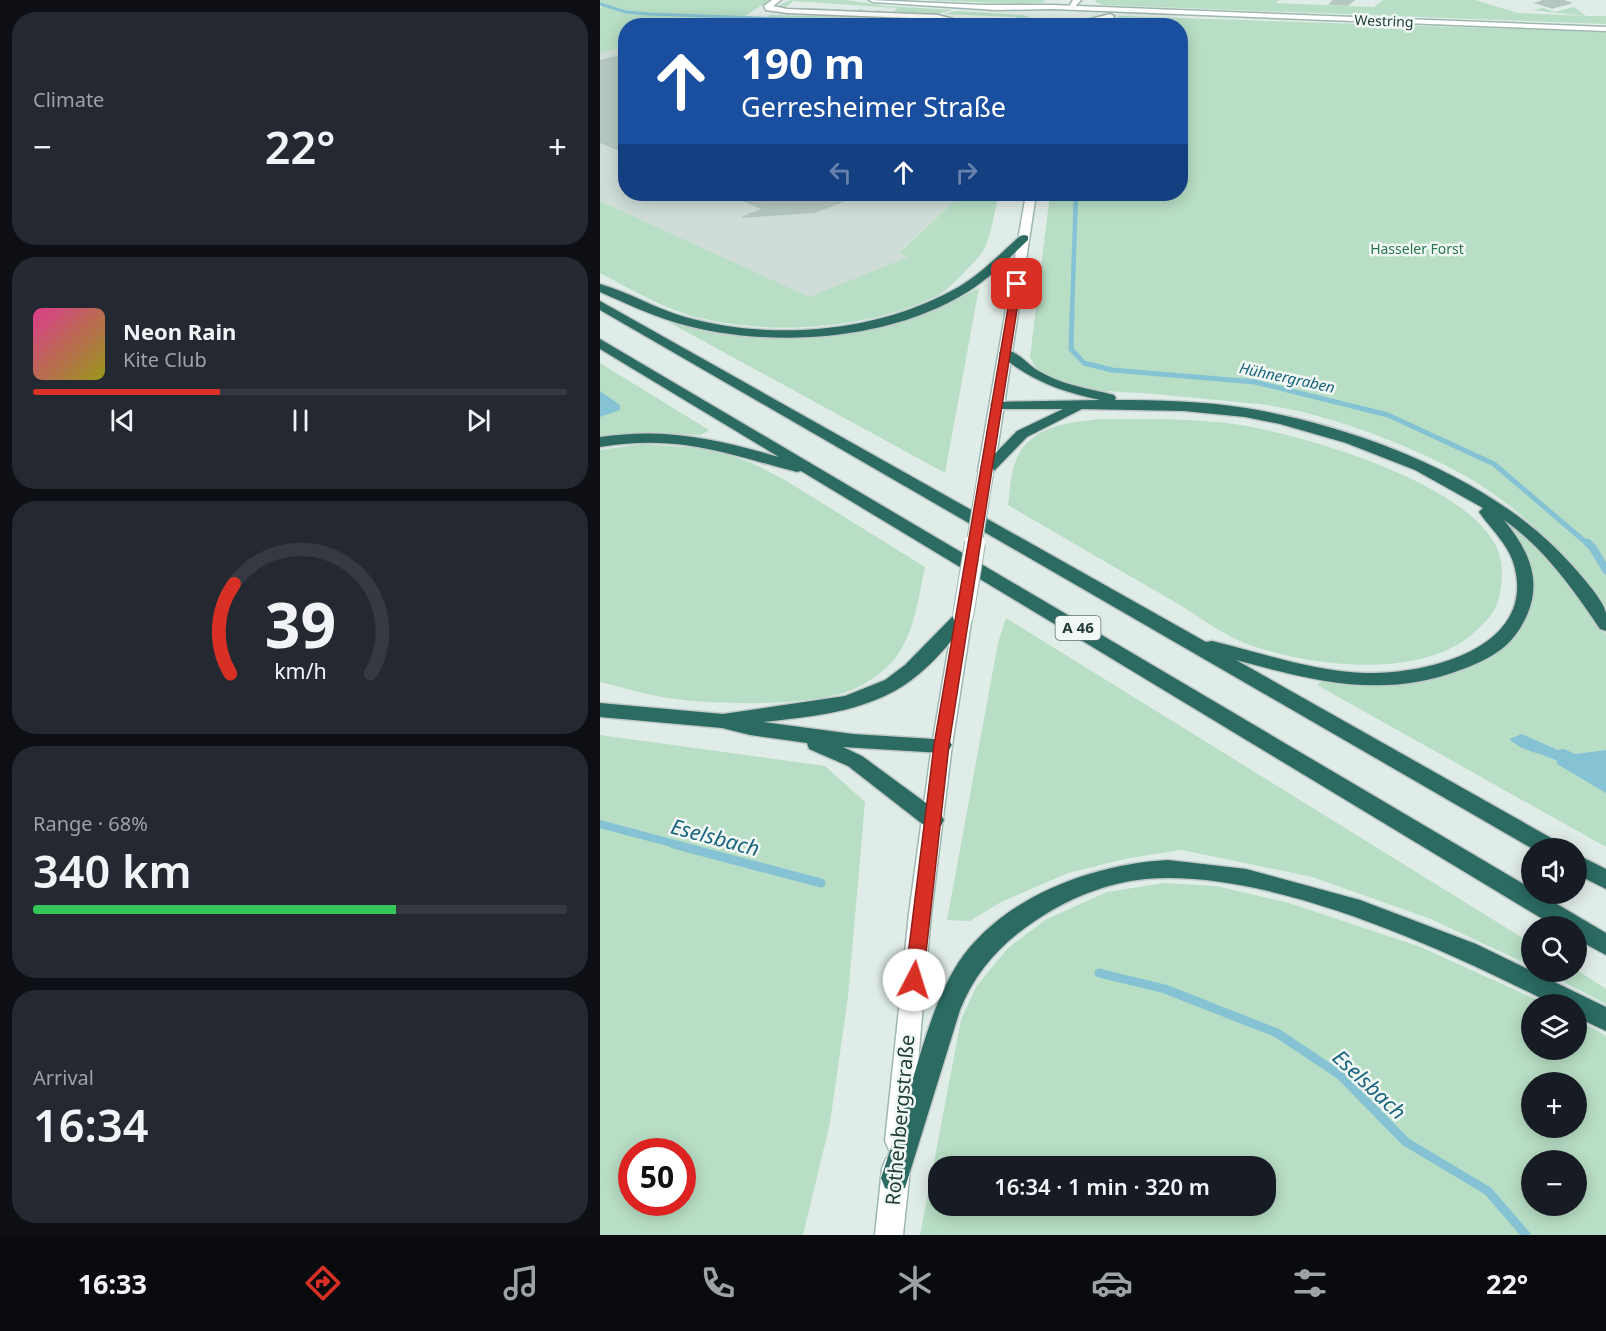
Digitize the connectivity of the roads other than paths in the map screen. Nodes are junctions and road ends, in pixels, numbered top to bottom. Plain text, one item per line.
1 (777, 0) edge
2 (873, 0) edge
3 (1060, 0) edge
4 (1033, 6) junction
5 (983, 7) junction
6 (1073, 7) edge
7 (1021, 10) junction
8 (1162, 13) junction
9 (1119, 14) junction
10 (1044, 16) dead end
11 (941, 18) edge
12 (1099, 18) edge
13 (1606, 29) edge
14 (1030, 201) edge
15 (1024, 238) junction
16 (600, 288) edge
17 (600, 305) edge
18 (600, 343) edge
19 (1006, 353) junction
20 (997, 405) junction
21 (1082, 406) junction
22 (1146, 406) junction
23 (600, 442) edge
24 (986, 471) junction
25 (819, 473) junction
26 (1464, 489) junction
27 (963, 616) junction
28 (1606, 625) edge
29 (1189, 641) junction
30 (600, 710) edge
31 (722, 721) junction
32 (780, 732) junction
33 (942, 745) junction
34 (933, 820) junction
35 (1533, 838) edge
36 (1587, 869) edge
37 (1606, 880) edge
38 (1558, 916) edge
39 (1587, 934) edge
40 (1606, 945) edge
41 (1606, 1020) edge
42 (895, 1178) junction
43 (889, 1235) edge

1 - 11 main road
2 - 5 main road
3 - 4 main road
4 - 5 main road
4 - 6 main road
5 - 7 main road
6 - 7 main road
6 - 8 main road, Westring
6 - 9 main road, Westring
7 - 10 main road
8 - 9 main road, Westring
8 - 13 main road, Westring
9 - 12 main road
14 - 15 main road, Rothenbergstraße
15 - 16 highway
15 - 19 main road, Rothenbergstraße
17 - 29 highway, A 46
18 - 25 highway, A 46
19 - 20 main road, Rothenbergstraße
19 - 22 highway
20 - 21 highway
20 - 24 main road, Rothenbergstraße
21 - 22 highway
21 - 24 highway
22 - 26 highway
23 - 25 highway
24 - 27 main road, Rothenbergstraße, bridge
25 - 38 highway, A 46
26 - 28 highway
26 - 29 highway
27 - 31 highway
27 - 33 main road, Rothenbergstraße
29 - 35 highway, A 46
30 - 31 highway
31 - 32 highway
32 - 33 highway
32 - 34 highway
33 - 34 main road, Rothenbergstraße
34 - 42 main road, Rothenbergstraße
36 - 37 highway
39 - 40 highway, A 46
41 - 42 highway
42 - 43 main road, Rothenbergstraße

